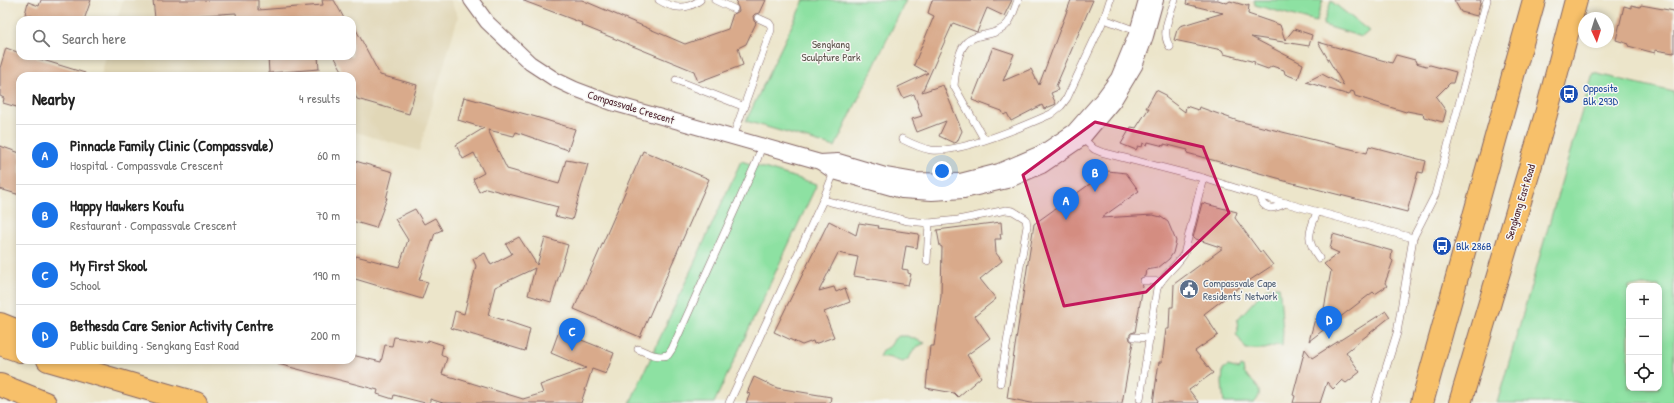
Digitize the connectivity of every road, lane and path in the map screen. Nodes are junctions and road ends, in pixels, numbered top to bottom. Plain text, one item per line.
1 (471, 0) edge
2 (659, 0) edge
3 (700, 0) edge
4 (715, 0) edge
5 (1018, 0) edge
6 (1110, 0) edge
7 (1146, 0) edge
8 (1156, 0) edge
9 (1175, 0) edge
10 (1487, 0) edge
11 (1534, 0) edge
12 (1576, 0) edge
13 (734, 9) dead end
14 (758, 18) dead end
15 (1104, 19) junction
16 (1141, 34) junction
17 (1170, 47) dead end
18 (676, 80) dead end
19 (744, 107) junction
20 (1078, 134) junction
21 (733, 137) junction
22 (902, 139) dead end
23 (984, 140) junction
24 (762, 145) junction
25 (836, 167) junction
26 (1203, 178) junction
27 (824, 200) junction
28 (1316, 212) junction
29 (929, 223) junction
30 (1413, 238) junction
31 (1319, 258) dead end
32 (927, 261) dead end
33 (1144, 281) dead end
34 (1160, 282) junction
35 (0, 324) edge
36 (16, 330) edge
37 (1134, 337) dead end
38 (1150, 338) junction
39 (0, 344) edge
40 (638, 349) dead end
41 (16, 350) edge
42 (60, 364) edge
43 (94, 364) edge
44 (1000, 383) dead end
45 (0, 385) edge
46 (154, 390) junction
47 (1140, 399) dead end
48 (45, 403) edge
49 (196, 403) edge
50 (729, 403) edge
51 (1376, 403) edge
52 (1422, 403) edge
53 (1460, 403) edge

1 - 21 street, Compassvale Crescent
2 - 3 lane
4 - 13 lane
5 - 23 lane
6 - 15 lane
7 - 16 street, Compassvale Crescent
8 - 16 street, Compassvale Crescent
9 - 17 lane
10 - 30 lane
11 - 52 main road
12 - 53 main road, Sengkang East Road
14 - 19 lane
15 - 16 lane
15 - 23 lane
16 - 20 street, Compassvale Crescent
18 - 19 lane
19 - 21 lane
20 - 25 street, Compassvale Crescent
20 - 26 lane
21 - 24 street, Compassvale Crescent
22 - 23 lane
24 - 25 street, Compassvale Crescent
24 - 40 lane
25 - 27 lane
26 - 28 lane
26 - 34 lane
27 - 29 lane
27 - 50 lane
28 - 30 lane
28 - 31 lane
29 - 32 lane
29 - 44 lane
30 - 51 lane
33 - 34 lane
34 - 38 lane
35 - 36 main road
37 - 38 lane
38 - 47 lane
39 - 41 main road
42 - 46 main road
43 - 46 main road
45 - 48 main road
46 - 49 main road

